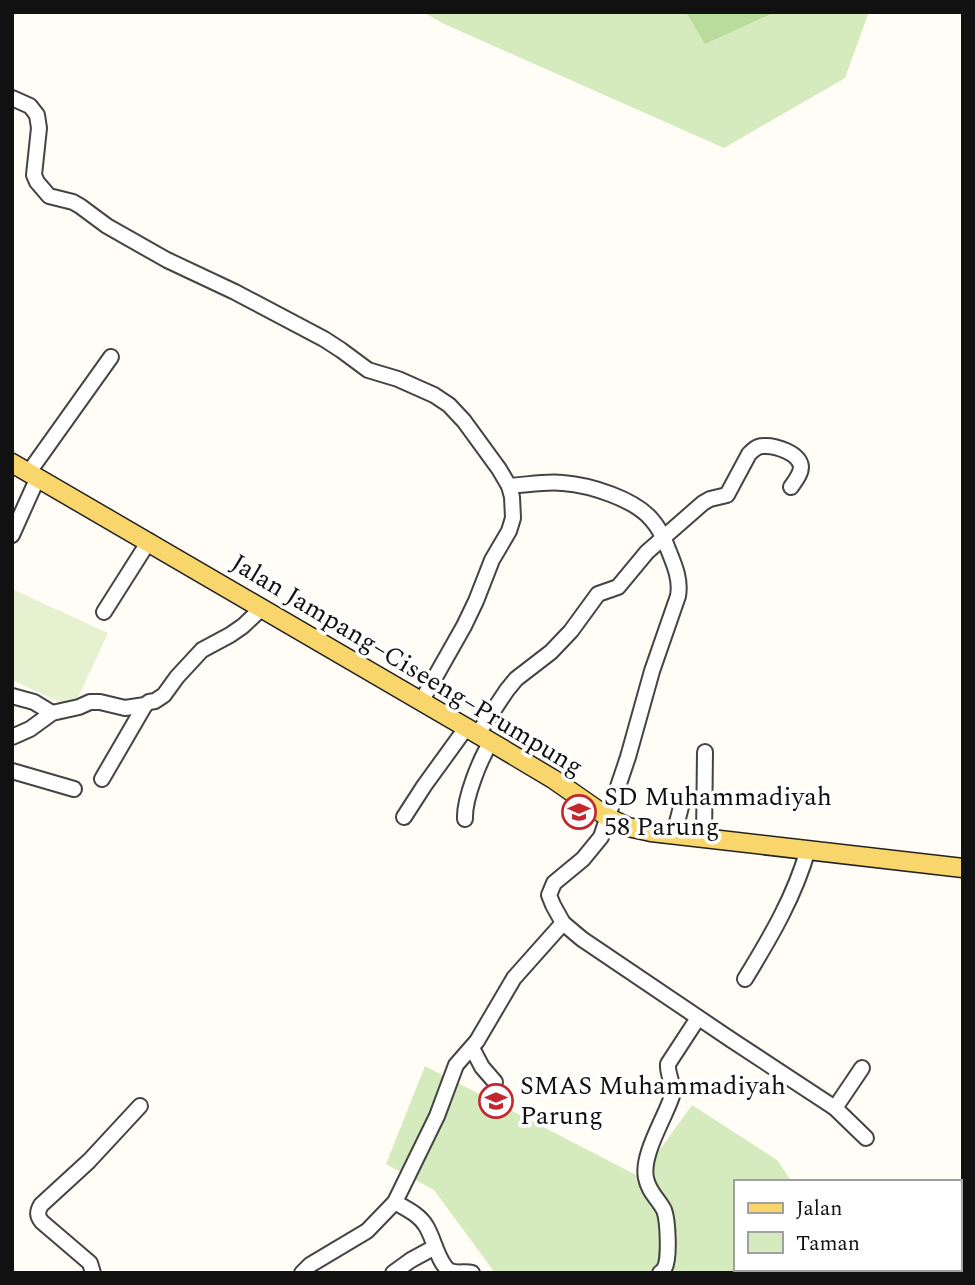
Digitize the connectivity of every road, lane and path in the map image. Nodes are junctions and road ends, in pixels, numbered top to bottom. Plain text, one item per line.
1 (12, 98) edge
2 (111, 357) dead end
3 (12, 463) edge
4 (34, 474) junction
5 (509, 486) junction
6 (791, 487) dead end
7 (12, 536) edge
8 (664, 538) junction
9 (149, 541) junction
10 (261, 608) junction
11 (104, 612) dead end
12 (12, 696) edge
13 (421, 702) junction
14 (145, 705) junction
15 (52, 713) junction
16 (478, 735) junction
17 (12, 737) edge
18 (705, 752) dead end
19 (12, 771) edge
20 (102, 779) dead end
21 (74, 789) dead end
22 (683, 799) dead end
23 (404, 817) dead end
24 (608, 818) junction
25 (465, 819) dead end
26 (674, 834) junction
27 (704, 838) junction
28 (808, 849) junction
29 (963, 868) edge
30 (564, 923) junction
31 (746, 979) dead end
32 (698, 1018) junction
33 (472, 1048) junction
34 (863, 1068) dead end
35 (495, 1082) dead end
36 (140, 1106) dead end
37 (835, 1108) junction
38 (866, 1138) dead end
39 (395, 1202) junction
40 (435, 1247) junction
41 (93, 1273) edge
42 (302, 1273) edge
43 (393, 1273) edge
44 (472, 1273) edge
45 (660, 1273) edge

1 - 5 street
2 - 4 street
3 - 4 main road, Jalan Jampang–Ciseeng–Prumpung
4 - 7 street
4 - 9 main road, Jalan Jampang–Ciseeng–Prumpung
5 - 8 street
5 - 13 street
6 - 8 street
8 - 16 street
8 - 24 street
9 - 10 main road, Jalan Jampang–Ciseeng–Prumpung
9 - 11 street
10 - 13 main road, Jalan Jampang–Ciseeng–Prumpung
10 - 14 street
12 - 15 street
13 - 16 main road, Jalan Jampang–Ciseeng–Prumpung
14 - 15 street
14 - 20 street
15 - 17 street
16 - 23 street
16 - 24 main road, Jalan Jampang–Ciseeng–Prumpung
16 - 25 street
18 - 27 street
19 - 21 street
22 - 26 street
24 - 26 main road, Jalan Jampang–Ciseeng–Prumpung
24 - 30 street
26 - 27 main road, Jalan Jampang–Ciseeng–Prumpung
27 - 28 main road, Jalan Jampang–Ciseeng–Prumpung
28 - 29 main road, Jalan Jampang–Ciseeng–Prumpung
28 - 31 street
30 - 32 street
30 - 33 street
32 - 37 street
32 - 45 street
33 - 35 street
33 - 39 street
34 - 37 street
36 - 41 street
37 - 38 street
39 - 40 street
39 - 42 street
40 - 43 street
40 - 44 street

